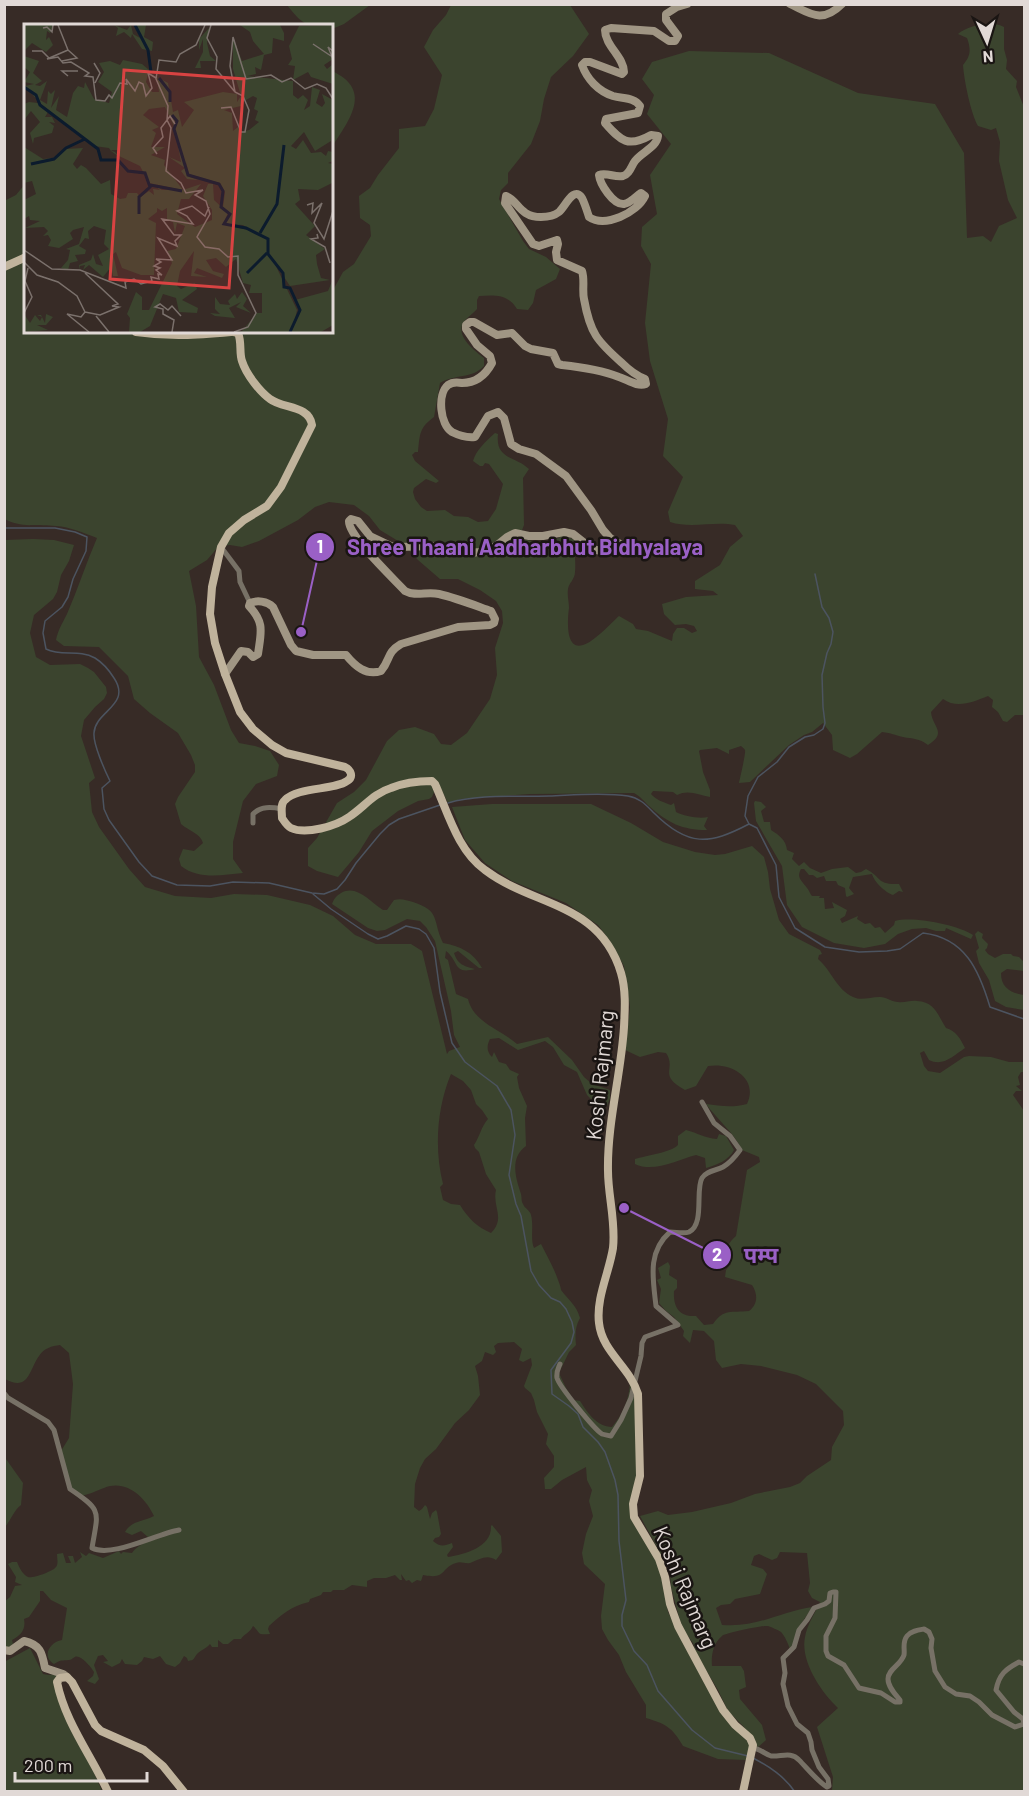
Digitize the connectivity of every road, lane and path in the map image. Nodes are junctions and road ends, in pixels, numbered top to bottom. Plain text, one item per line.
1 (687, 4) edge
2 (790, 4) edge
3 (842, 4) edge
4 (24, 258) edge
5 (4, 267) edge
6 (144, 333) edge
7 (222, 333) edge
8 (238, 333) edge
9 (221, 547) junction
10 (250, 603) junction
11 (225, 674) junction
12 (282, 809) junction
13 (253, 823) dead end
14 (702, 1102) dead end
15 (560, 1364) dead end
16 (634, 1383) junction
17 (4, 1393) edge
18 (179, 1530) dead end
19 (4, 1650) edge
20 (1024, 1664) edge
21 (67, 1677) junction
22 (753, 1750) junction
23 (108, 1791) edge
24 (184, 1791) edge
25 (742, 1791) edge

1 - 10 street
2 - 3 street
4 - 5 main road
6 - 7 main road
8 - 9 main road
9 - 10 street
9 - 11 main road
10 - 11 street
11 - 12 main road
12 - 13 street
12 - 16 main road, Koshi Rajmarg
14 - 16 street
15 - 16 street
16 - 22 main road, Koshi Rajmarg
17 - 18 street
19 - 21 street
20 - 22 street
21 - 23 main road
21 - 24 main road
22 - 25 main road

